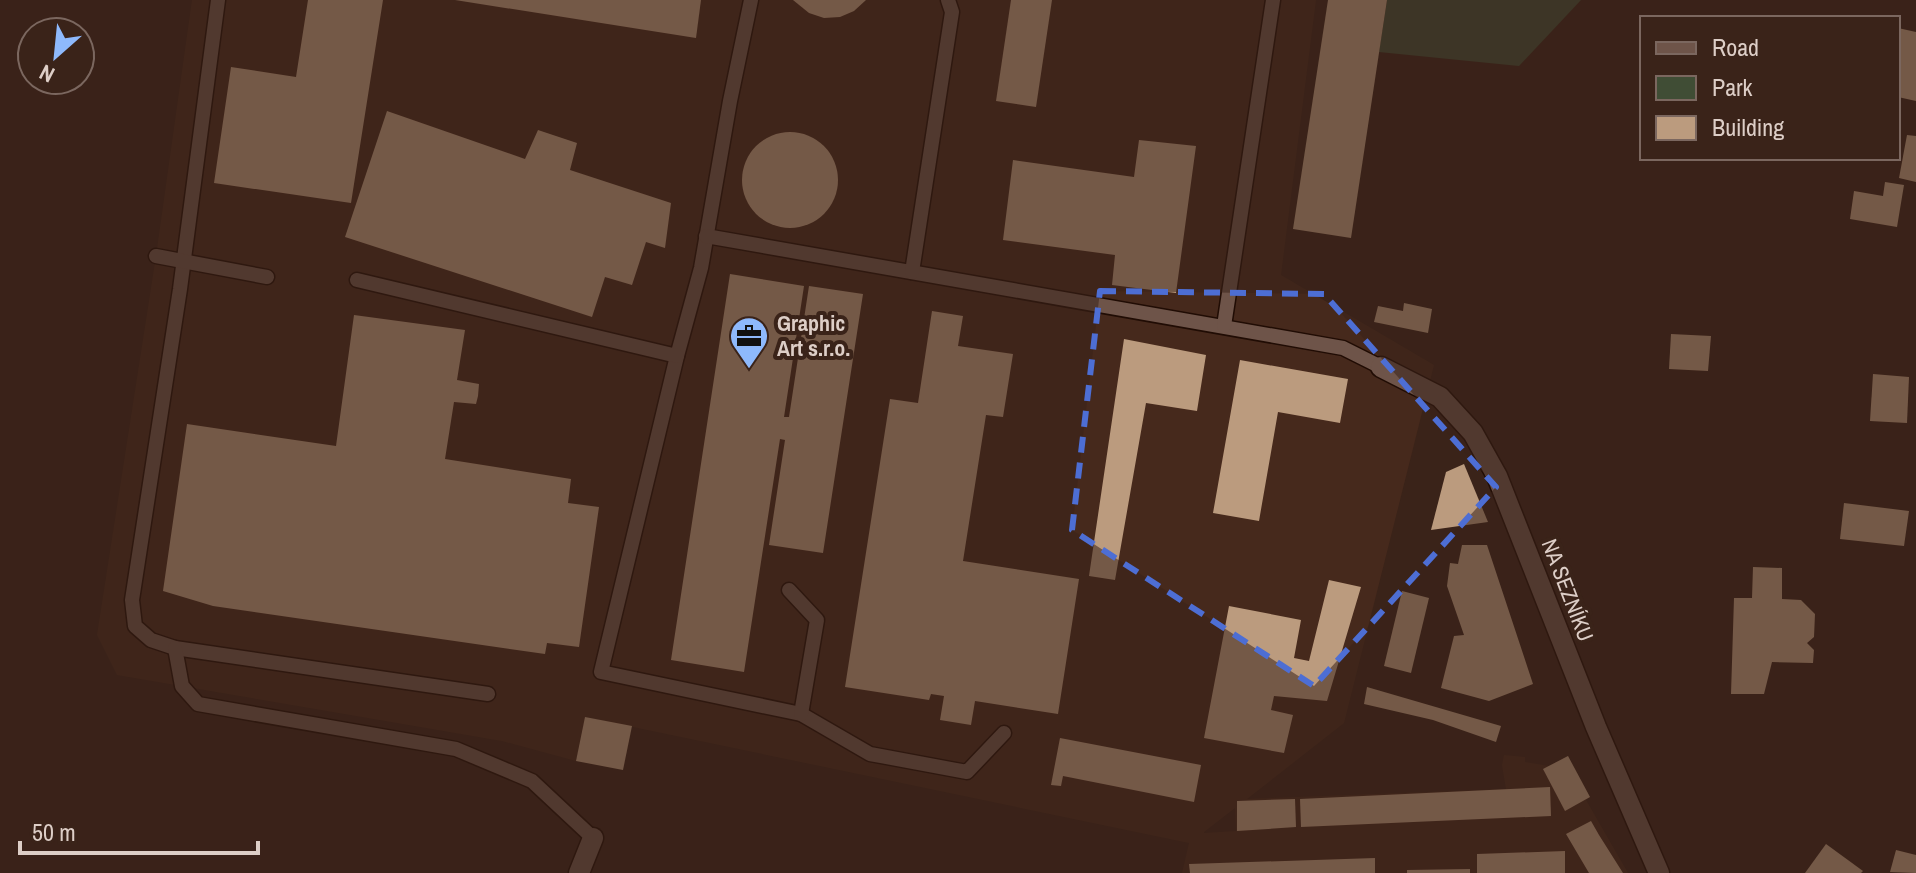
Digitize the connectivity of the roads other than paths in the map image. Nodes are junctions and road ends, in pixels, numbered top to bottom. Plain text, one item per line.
1 (218, 0) edge
2 (751, 0) edge
3 (948, 0) edge
4 (1273, 0) edge
5 (706, 236) junction
6 (156, 256) dead end
7 (184, 262) junction
8 (912, 272) junction
9 (267, 277) dead end
10 (357, 280) dead end
11 (1224, 326) junction
12 (677, 356) junction
13 (1381, 367) joint
14 (789, 590) dead end
15 (175, 648) junction
16 (488, 694) dead end
17 (801, 714) junction
18 (1004, 733) dead end
19 (593, 838) joint
20 (579, 873) edge
21 (1659, 873) edge

1 - 7 lane
2 - 5 lane
3 - 8 lane
4 - 11 lane
5 - 8 lane
5 - 12 lane
6 - 7 lane
7 - 9 lane
7 - 15 lane
8 - 11 lane
10 - 12 lane
11 - 13 lane
12 - 17 lane
13 - 21 street, NA SEZNÍKU
14 - 17 lane
15 - 16 lane
15 - 19 lane
17 - 18 lane
19 - 20 street

